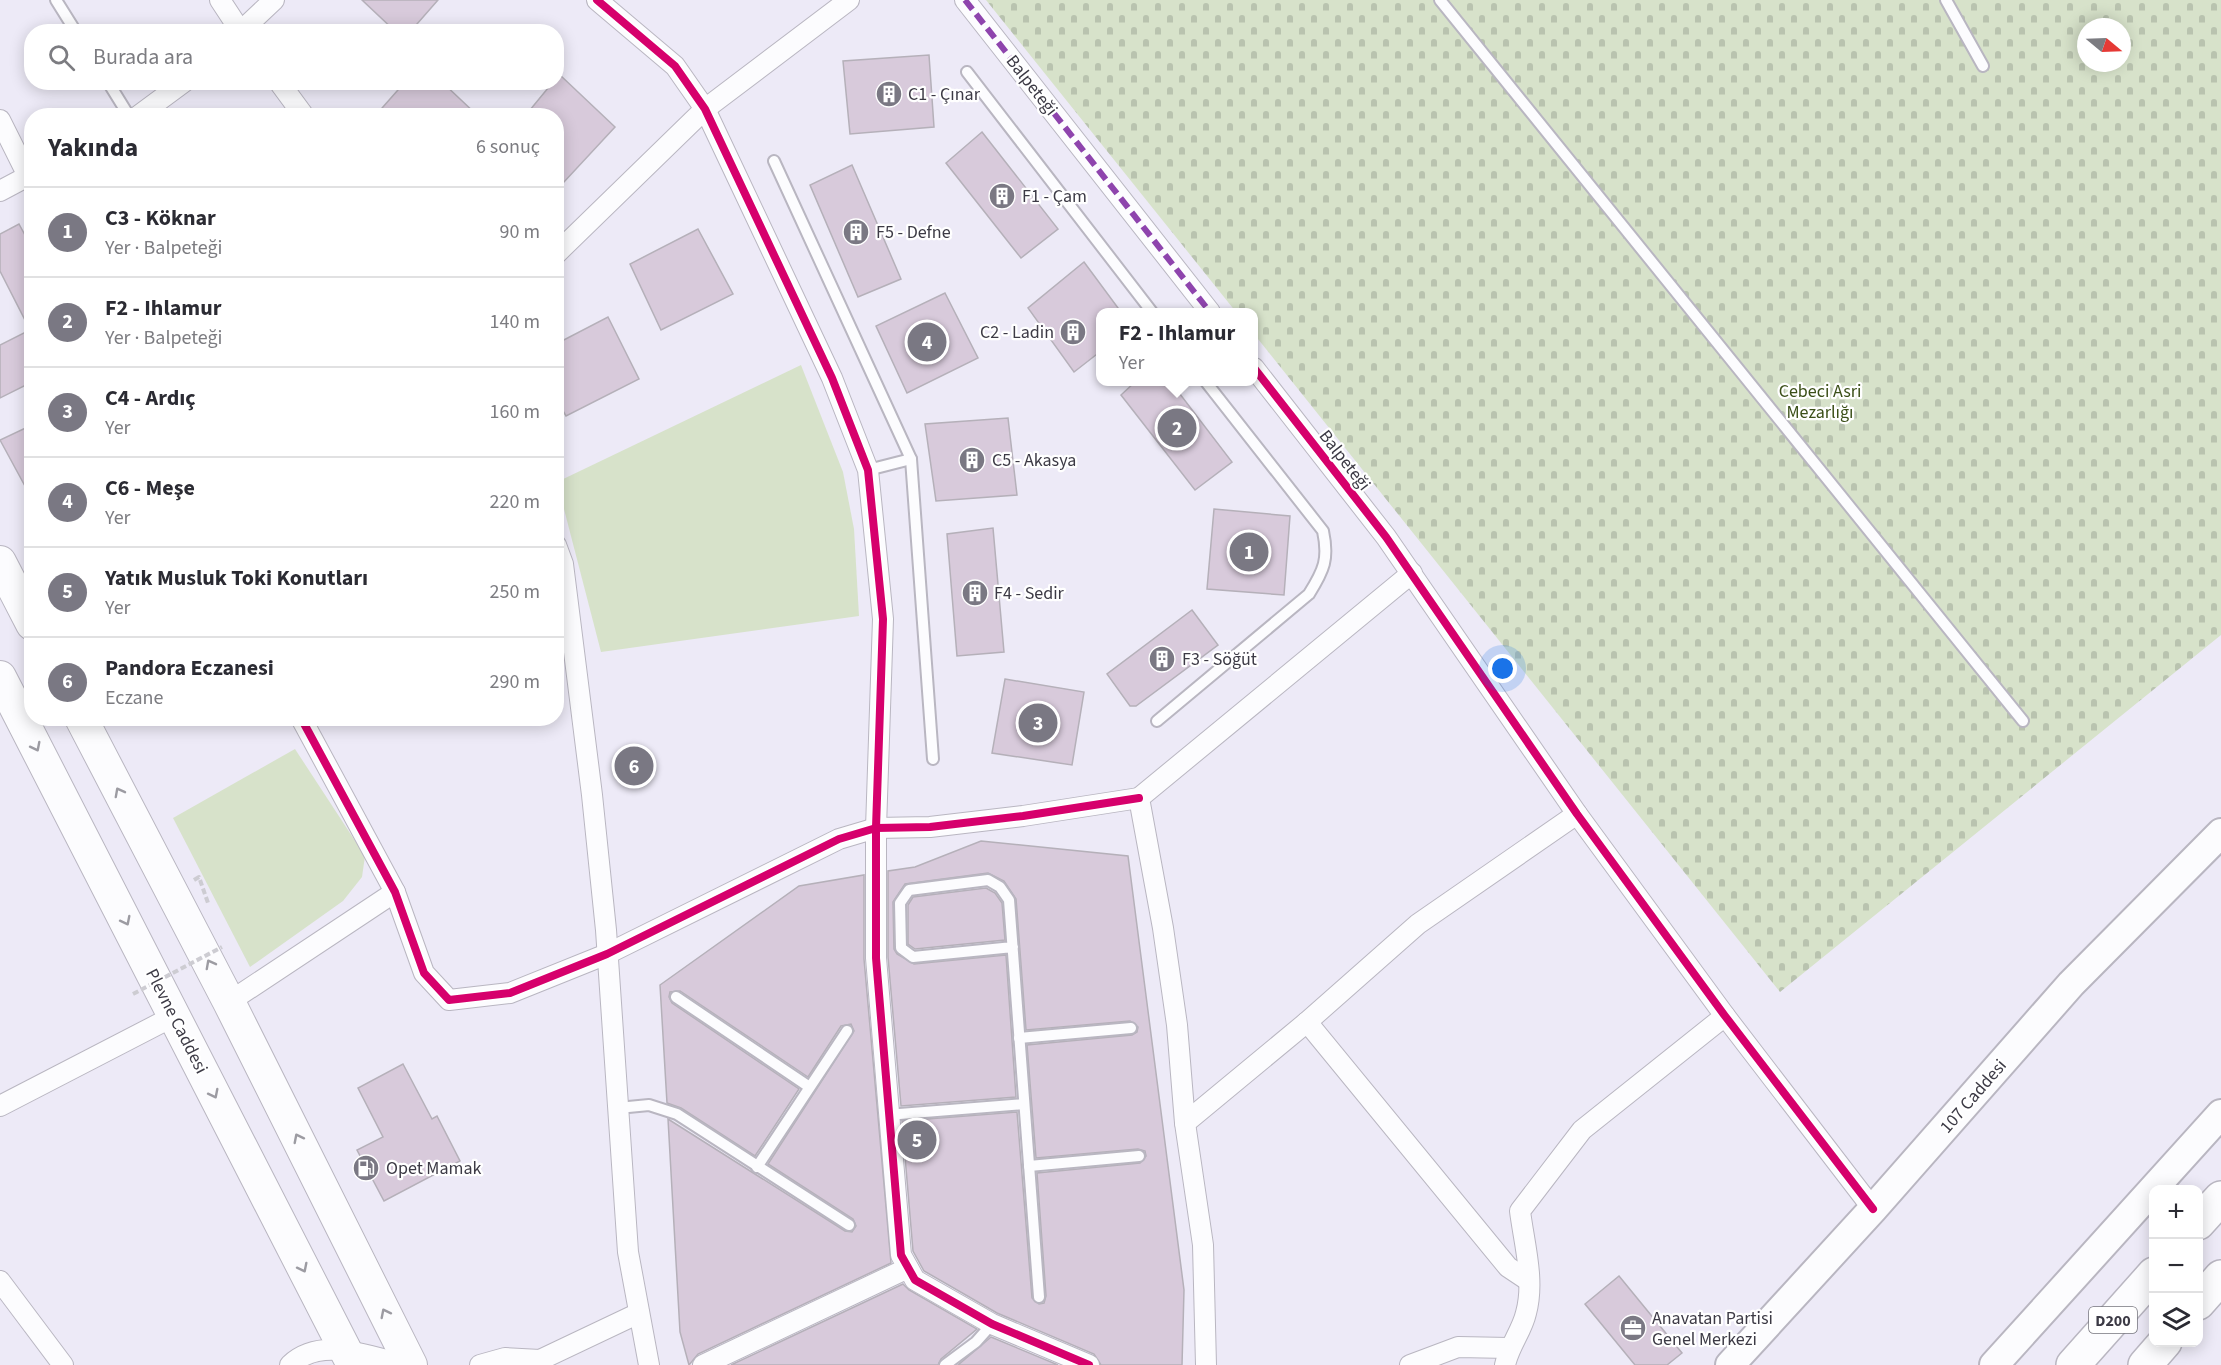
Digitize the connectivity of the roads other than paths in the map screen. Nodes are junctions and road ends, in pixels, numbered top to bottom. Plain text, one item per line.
1 (56, 0) edge
2 (220, 0) edge
3 (274, 0) edge
4 (597, 0) edge
5 (849, 0) edge
6 (965, 0) edge
7 (1440, 0) edge
8 (1946, 0) edge
9 (71, 24) edge
10 (236, 24) edge
11 (248, 24) edge
12 (1983, 66) dead end
13 (968, 72) dead end
14 (113, 90) edge
15 (173, 90) edge
16 (285, 90) edge
17 (124, 108) edge
18 (149, 108) edge
19 (298, 108) edge
20 (705, 109) junction
21 (0, 120) edge
22 (774, 161) dead end
23 (24, 164) edge
24 (24, 178) edge
25 (0, 191) edge
26 (564, 246) edge
27 (1149, 308) edge
28 (1202, 308) edge
29 (1258, 373) edge
30 (1210, 386) edge
31 (911, 459) junction
32 (868, 470) junction
33 (0, 562) edge
34 (564, 572) edge
35 (1412, 573) junction
36 (24, 603) edge
37 (0, 677) edge
38 (1157, 721) dead end
39 (2023, 721) dead end
40 (24, 724) edge
41 (25, 726) edge
42 (85, 726) edge
43 (305, 726) edge
44 (933, 759) dead end
45 (1139, 798) junction
46 (1577, 814) junction
47 (876, 828) junction
48 (2221, 833) edge
49 (395, 892) junction
50 (1012, 947) junction
51 (607, 954) junction
52 (676, 997) dead end
53 (230, 1002) junction
54 (174, 1016) junction
55 (1725, 1016) junction
56 (1307, 1022) junction
57 (1131, 1028) dead end
58 (847, 1031) dead end
59 (1019, 1038) junction
60 (808, 1086) junction
61 (1024, 1104) junction
62 (0, 1106) edge
63 (618, 1108) junction
64 (2221, 1114) edge
65 (887, 1115) junction
66 (1185, 1123) junction
67 (1139, 1156) dead end
68 (1029, 1166) junction
69 (756, 1167) junction
70 (2221, 1198) edge
71 (1873, 1209) junction
72 (2203, 1218) edge
73 (849, 1225) dead end
74 (908, 1268) junction
75 (2221, 1277) edge
76 (2149, 1280) edge
77 (0, 1281) edge
78 (1529, 1281) junction
79 (1039, 1297) dead end
80 (2203, 1298) edge
81 (639, 1313) junction
82 (992, 1323) junction
83 (2161, 1347) edge
84 (1507, 1357) edge
85 (349, 1358) edge
86 (537, 1362) edge
87 (63, 1365) edge
88 (290, 1365) edge
89 (405, 1365) edge
90 (411, 1365) edge
91 (480, 1365) edge
92 (649, 1365) edge
93 (703, 1365) edge
94 (945, 1365) edge
95 (1089, 1365) edge
96 (1206, 1365) edge
97 (1410, 1365) edge
98 (1730, 1365) edge
99 (1994, 1365) edge
100 (2073, 1365) edge
101 (2145, 1365) edge

1 - 9 lane
2 - 10 street
3 - 11 street
4 - 20 street
5 - 20 street
6 - 28 street, Balpeteği
7 - 39 lane
8 - 12 lane
13 - 27 lane
14 - 17 lane
15 - 18 street
16 - 19 street
20 - 26 street
20 - 32 street
21 - 23 street
22 - 31 lane
24 - 25 street
29 - 35 street, Balpeteği
30 - 38 lane
31 - 32 lane
31 - 44 lane
32 - 47 street
33 - 36 main road
34 - 51 street
35 - 45 street
35 - 46 street, Balpeteği
37 -> 40 main road, Plevne Caddesi
41 -> 54 main road, Plevne Caddesi
53 -> 42 main road
43 - 49 street
45 - 47 street
45 - 66 street
46 - 55 street, Balpeteği
46 - 56 street
47 - 51 street
47 - 65 street
48 - 71 street, 107 Caddesi
49 - 51 street
49 - 53 street
50 - 50 lane
50 - 59 lane
51 - 63 street
52 - 60 lane
90 -> 53 main road
54 - 62 street
54 -> 85 main road, Plevne Caddesi
55 - 71 street, Balpeteği
55 - 78 street
56 - 66 street
56 - 78 street
57 - 59 lane
58 - 60 lane
59 - 61 lane
60 - 69 lane
61 - 65 lane
61 - 68 lane
63 - 69 lane
63 - 81 street
64 - 99 street
65 - 74 street
66 - 96 street
67 - 68 lane
68 - 79 lane
69 - 73 lane
70 - 72 highway
71 - 98 street, 107 Caddesi
74 - 82 street
74 - 93 street
75 - 80 highway
76 - 100 highway, D200
77 - 87 street
78 - 84 street
81 - 86 street
81 - 92 street
82 - 94 lane
82 - 95 street
83 - 101 highway
84 - 97 street
85 - 88 street
85 - 89 street
86 - 91 street

